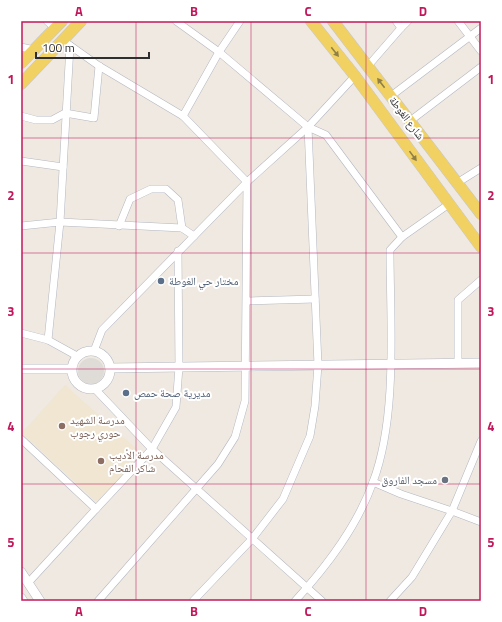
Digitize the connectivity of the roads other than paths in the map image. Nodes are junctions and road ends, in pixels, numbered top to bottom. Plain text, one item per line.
1 (81, 21) edge
2 (176, 21) edge
3 (240, 21) edge
4 (311, 21) edge
5 (333, 21) edge
6 (396, 21) edge
7 (408, 21) edge
8 (458, 21) edge
9 (54, 24) edge
10 (401, 28) junction
11 (481, 28) edge
12 (470, 37) junction
13 (67, 43) junction
14 (21, 47) edge
15 (34, 50) junction
16 (481, 51) edge
17 (219, 52) junction
18 (21, 63) edge
19 (99, 66) junction
20 (368, 66) junction
21 (481, 66) edge
22 (355, 76) junction
23 (21, 84) edge
24 (391, 96) junction
25 (65, 113) junction
26 (21, 116) edge
27 (183, 116) junction
28 (410, 121) junction
29 (308, 127) junction
30 (21, 161) edge
31 (63, 167) junction
32 (481, 168) edge
33 (247, 182) junction
34 (457, 183) junction
35 (449, 204) junction
36 (481, 214) edge
37 (60, 222) junction
38 (21, 226) edge
39 (119, 226) junction
40 (182, 228) junction
41 (194, 236) junction
42 (402, 238) junction
43 (481, 247) edge
44 (178, 251) junction
45 (481, 280) edge
46 (315, 299) junction
47 (247, 301) junction
48 (21, 334) edge
49 (48, 340) junction
50 (94, 351) junction
51 (77, 356) junction
52 (458, 363) junction
53 (481, 363) edge
54 (390, 364) junction
55 (318, 365) junction
56 (247, 366) junction
57 (179, 367) junction
58 (110, 368) junction
59 (21, 369) edge
60 (71, 369) junction
61 (95, 389) junction
62 (21, 439) edge
63 (481, 441) edge
64 (152, 449) junction
65 (374, 482) junction
66 (196, 489) junction
67 (96, 509) junction
68 (452, 511) junction
69 (481, 522) edge
70 (252, 539) junction
71 (21, 572) edge
72 (28, 583) junction
73 (308, 587) junction
74 (21, 598) edge
75 (23, 601) edge
76 (40, 601) edge
77 (98, 601) edge
78 (193, 601) edge
79 (295, 601) edge
80 (322, 601) edge
81 (390, 601) edge

1 - 13 main road
2 - 17 street
3 - 17 street
4 -> 22 main road
5 - 20 main road, شارع الغوطة
6 - 10 street
7 - 10 street
8 - 12 street
9 - 15 main road
10 - 20 street
11 - 12 street
12 - 16 street
12 - 24 street
13 - 19 street
13 - 23 main road
13 - 25 street
14 - 15 street
15 - 18 main road
17 - 27 street
17 - 29 street
19 - 25 street
19 - 27 street
24 -> 20 main road, شارع الغوطة
21 - 28 street
22 - 29 street
22 -> 35 main road
24 - 28 main road, شارع الغوطة
25 - 26 street
25 - 31 street
27 - 33 street
28 - 34 main road, شارع الغوطة
29 - 33 street
29 - 42 street
29 - 46 street
30 - 31 street
31 - 37 street
32 - 34 street
33 - 41 street
33 - 47 street
34 - 36 main road, شارع الغوطة
35 - 42 street
35 - 43 main road
37 - 38 street
37 - 39 street
37 - 49 street
39 - 40 street
39 - 40 street
40 - 41 street
41 - 44 street
42 - 54 street
44 - 50 street
44 - 57 street
45 - 52 street
46 - 47 street
46 - 55 street
47 - 56 street
48 - 49 street
49 - 51 street
50 - 51 main road
50 - 58 main road
51 - 60 main road
52 - 53 main road
52 - 54 main road
54 - 55 main road
54 - 65 street
55 - 56 main road
55 - 70 street
56 - 57 main road
56 - 66 street
57 - 58 main road
57 - 64 street
58 - 61 main road
59 - 60 main road
60 - 61 main road
61 - 64 street
62 - 67 street
63 - 68 street
64 - 66 street
64 - 67 street
65 - 68 street
65 - 73 street
66 - 70 street
66 - 77 street
67 - 72 street
68 - 69 street
68 - 81 street
70 - 73 street
70 - 78 street
71 - 72 main road
72 - 76 main road
73 - 79 street
73 - 80 street
74 - 75 main road

